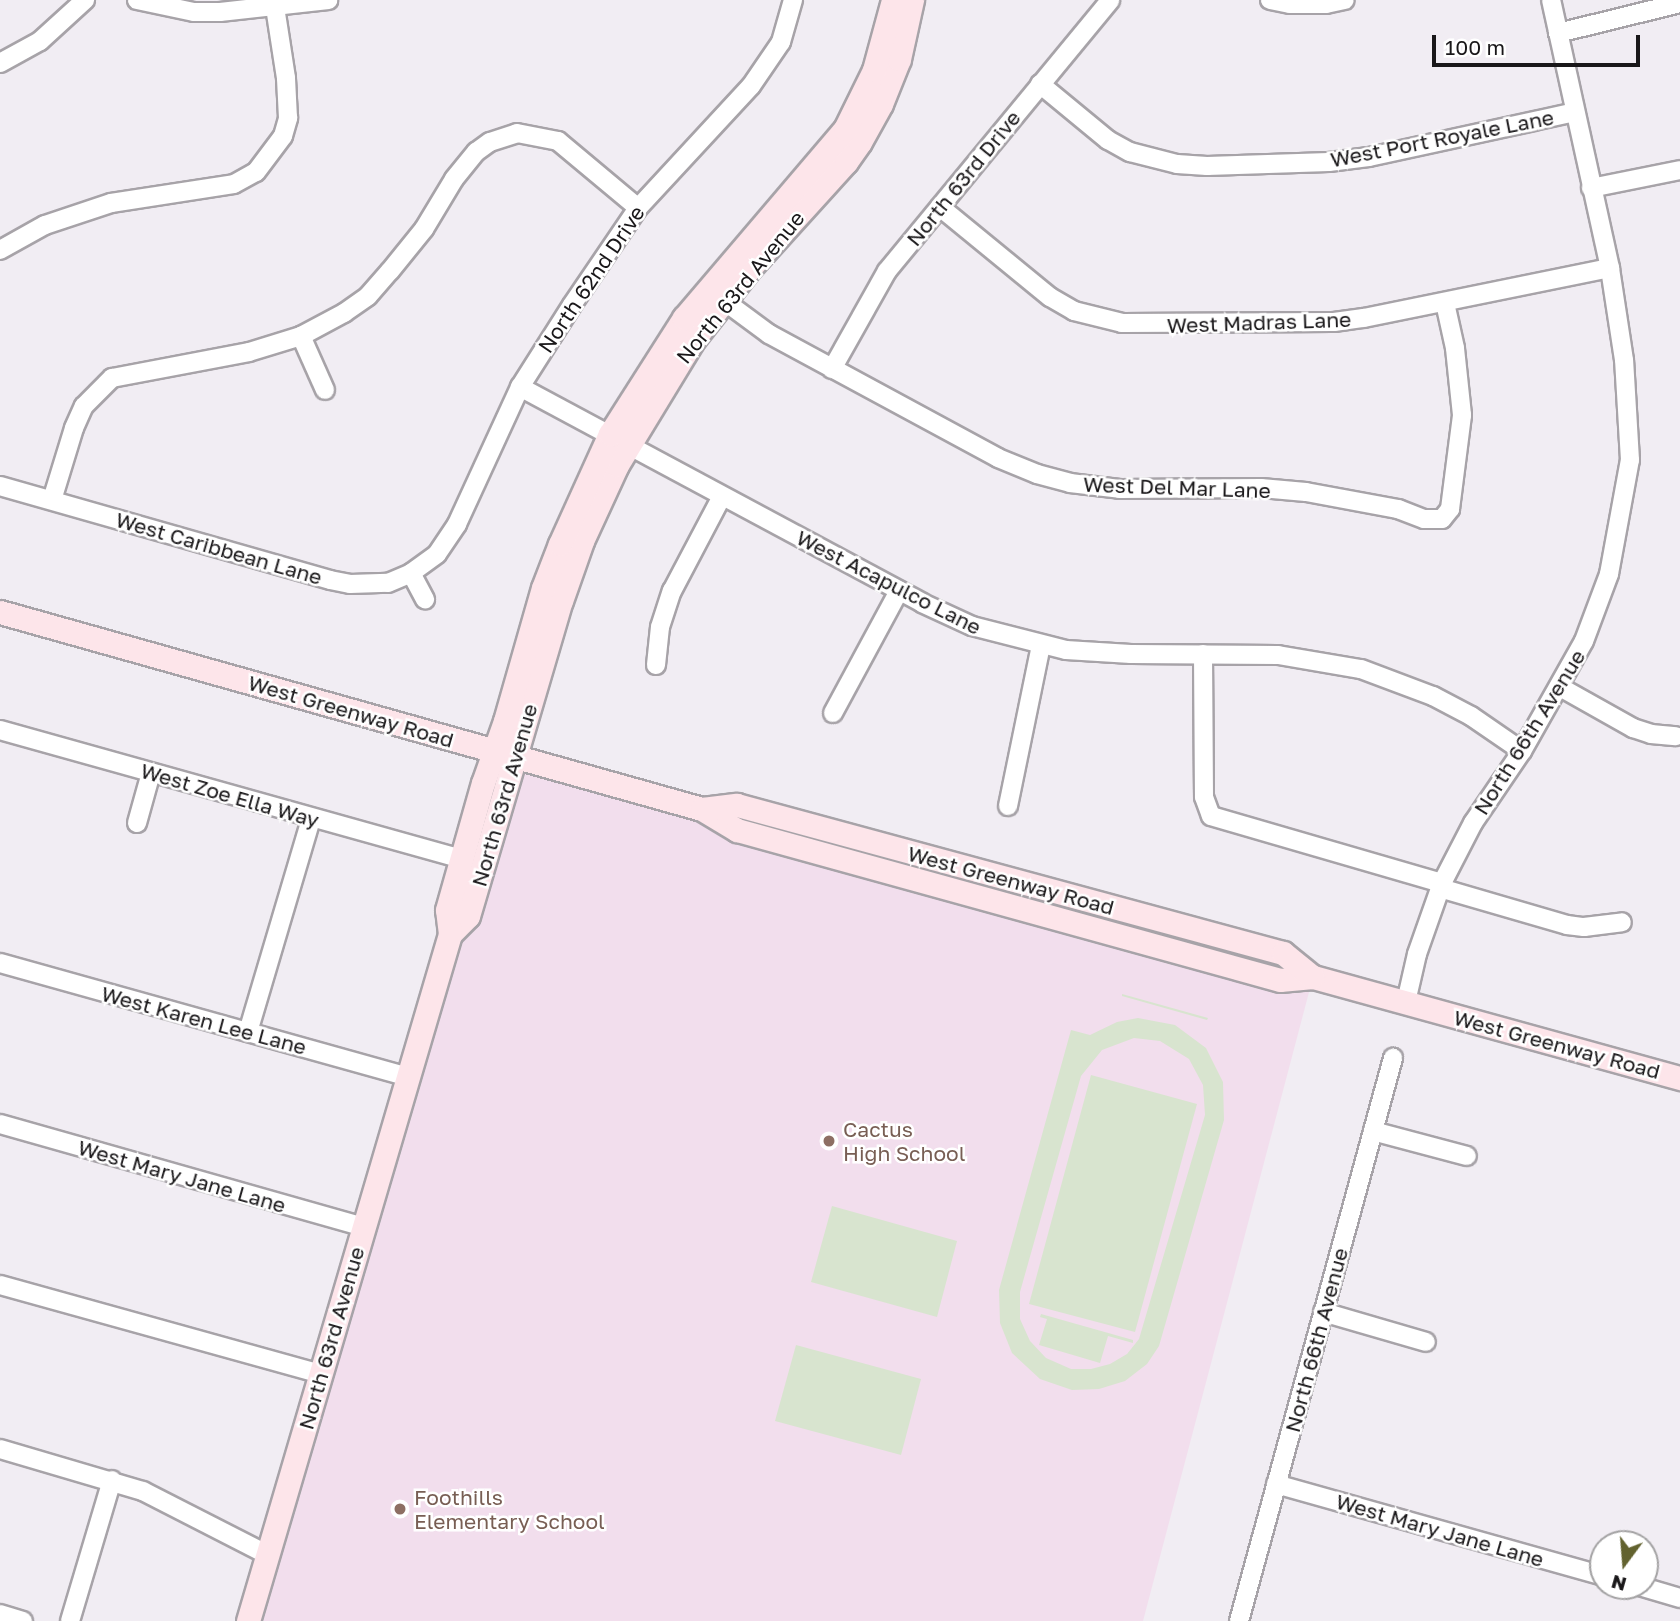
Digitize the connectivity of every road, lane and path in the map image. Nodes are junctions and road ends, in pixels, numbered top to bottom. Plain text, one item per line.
1 (85, 0) edge
2 (136, 0) edge
3 (328, 0) edge
4 (793, 0) edge
5 (893, 0) edge
6 (912, 0) edge
7 (1270, 0) edge
8 (1345, 0) edge
9 (1551, 0) edge
10 (1100, 3) edge
11 (1680, 3) edge
12 (275, 7) junction
13 (1558, 33) junction
14 (2, 57) edge
15 (1040, 84) junction
16 (1575, 112) junction
17 (1680, 170) edge
18 (1591, 188) junction
19 (940, 207) junction
20 (638, 208) junction
21 (0, 250) edge
22 (1610, 268) junction
23 (716, 295) junction
24 (1445, 303) junction
25 (301, 336) junction
26 (832, 369) junction
27 (520, 387) junction
28 (325, 390) dead end
29 (619, 439) junction
30 (0, 486) edge
31 (722, 496) junction
32 (52, 500) junction
33 (411, 573) junction
34 (899, 591) junction
35 (425, 599) dead end
36 (0, 612) edge
37 (1041, 645) junction
38 (1203, 653) junction
39 (656, 665) dead end
40 (1560, 687) junction
41 (833, 713) dead end
42 (0, 730) edge
43 (1676, 736) dead end
44 (1522, 751) junction
45 (505, 753) junction
46 (151, 773) junction
47 (1008, 806) dead end
48 (702, 808) junction
49 (311, 819) junction
50 (137, 823) dead end
51 (461, 859) junction
52 (1025, 883) junction
53 (1441, 885) junction
54 (1010, 904) junction
55 (1622, 922) dead end
56 (450, 934) junction
57 (0, 963) edge
58 (1313, 977) junction
59 (1406, 1002) junction
60 (248, 1031) junction
61 (1393, 1058) dead end
62 (408, 1077) junction
63 (1680, 1078) edge
64 (0, 1125) edge
65 (1373, 1131) junction
66 (1467, 1156) dead end
67 (363, 1227) junction
68 (0, 1285) edge
69 (1323, 1312) junction
70 (1426, 1342) dead end
71 (320, 1374) junction
72 (0, 1449) edge
73 (111, 1480) junction
74 (1276, 1484) junction
75 (268, 1555) junction
76 (1589, 1572) edge
77 (1659, 1592) edge
78 (1680, 1598) edge
79 (0, 1614) edge
80 (23, 1621) edge
81 (70, 1621) edge
82 (248, 1621) edge
83 (1239, 1621) edge

1 - 14 street
2 - 12 street
3 - 12 street
4 - 20 street, North 62nd Drive
5 - 23 main road, North 63rd Avenue
6 - 23 main road, North 63rd Avenue
7 - 8 street
9 - 13 street, North 66th Avenue
10 - 15 street, North 63rd Drive
11 - 13 street
12 - 21 street
13 - 16 street, North 66th Avenue
15 - 16 street, West Port Royale Lane
15 - 19 street, North 63rd Drive
16 - 18 street, North 66th Avenue
17 - 18 street
18 - 22 street, North 66th Avenue
19 - 24 street, West Madras Lane
19 - 26 street, North 63rd Drive
20 - 25 street
20 - 27 street, North 62nd Drive
22 - 24 street, West Madras Lane
22 - 40 street, North 66th Avenue
23 - 26 street, West Del Mar Lane
23 - 29 main road, North 63rd Avenue
24 - 26 street, West Del Mar Lane
25 - 28 street
25 - 32 street
27 - 29 street, West Acapulco Lane
27 - 33 street, North 62nd Drive
29 - 31 street, West Acapulco Lane
29 - 45 main road, North 63rd Avenue
30 - 32 street, West Caribbean Lane
31 - 34 street, West Acapulco Lane
31 - 39 street
32 - 33 street, West Caribbean Lane
33 - 35 street
34 - 37 street, West Acapulco Lane
34 - 41 street
36 - 45 main road, West Greenway Road
37 - 38 street, West Acapulco Lane
37 - 47 street
38 - 44 street, West Acapulco Lane
38 - 53 street
40 - 43 street
40 - 44 street, North 66th Avenue
42 - 46 street, West Zoe Ella Way
44 - 53 street, North 66th Avenue
45 - 48 main road, West Greenway Road
45 - 51 main road, North 63rd Avenue
45 - 56 main road, North 63rd Avenue
46 - 49 street, West Zoe Ella Way
46 - 50 street
48 - 52 main road, West Greenway Road
48 - 54 main road, West Greenway Road
49 - 51 street, West Zoe Ella Way
49 - 60 street
51 - 56 main road, North 63rd Avenue
52 - 54 main road
52 - 58 main road, West Greenway Road
53 - 55 street
53 - 59 street, North 66th Avenue
54 - 58 main road, West Greenway Road
56 - 62 main road, North 63rd Avenue
57 - 60 street, West Karen Lee Lane
58 - 59 main road, West Greenway Road
59 - 63 main road, West Greenway Road
60 - 62 street, West Karen Lee Lane
61 - 65 street, North 66th Avenue
62 - 67 main road, North 63rd Avenue
64 - 67 street, West Mary Jane Lane
65 - 66 street
65 - 69 street, North 66th Avenue
67 - 71 main road, North 63rd Avenue
68 - 71 street
69 - 70 street
69 - 74 street, North 66th Avenue
71 - 75 main road, North 63rd Avenue
72 - 73 street
73 - 75 street
73 - 81 street
74 - 76 street, West Mary Jane Lane
74 - 83 street, North 66th Avenue
75 - 82 main road, North 63rd Avenue
77 - 78 street
79 - 80 street

